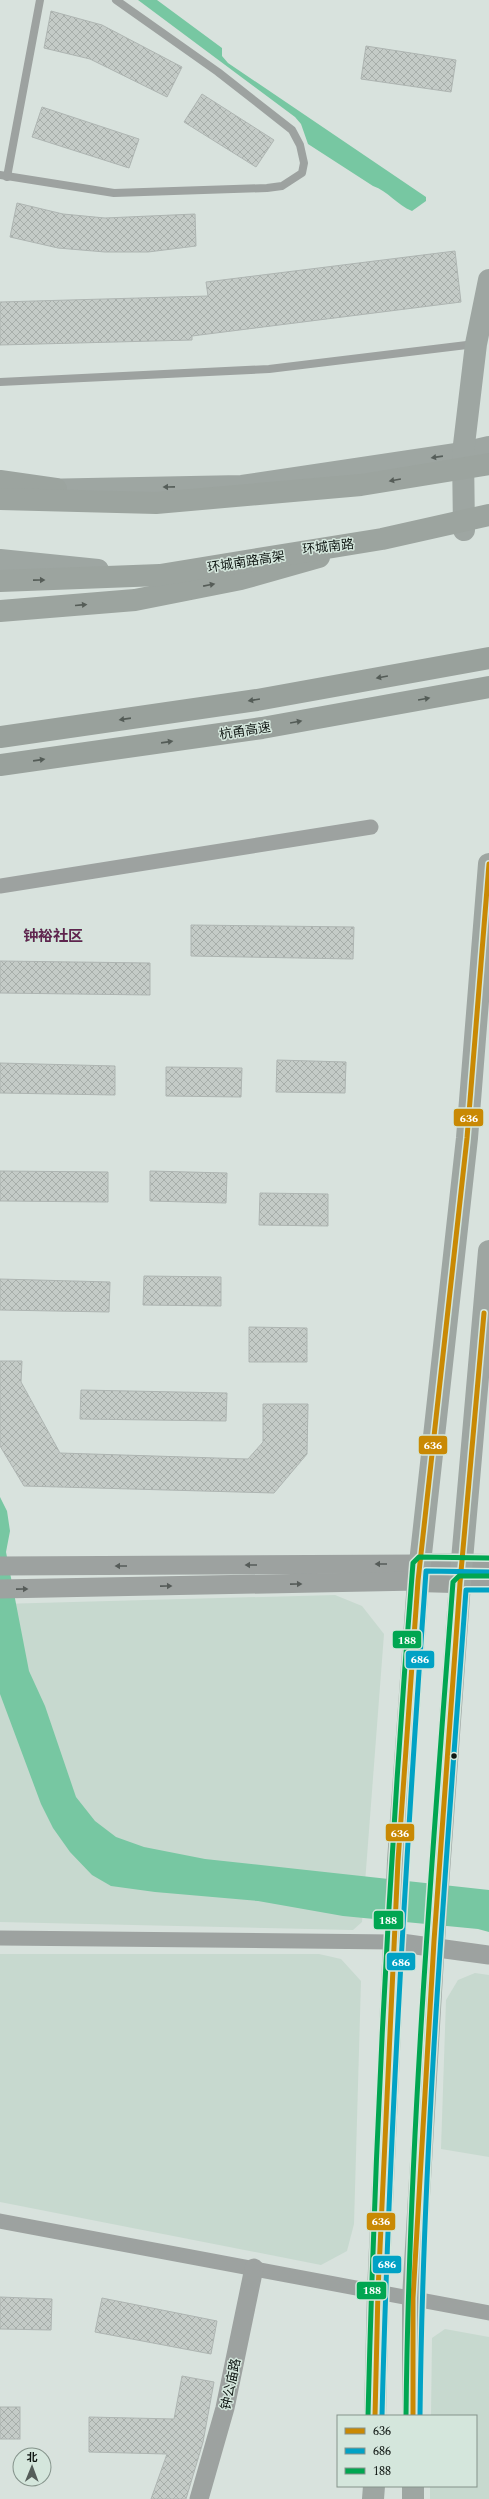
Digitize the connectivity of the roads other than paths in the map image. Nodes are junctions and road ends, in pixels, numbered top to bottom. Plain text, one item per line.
1 (40, 0) edge
2 (116, 0) edge
3 (4, 176) edge
4 (489, 280) edge
5 (476, 344) junction
6 (0, 382) edge
7 (489, 447) edge
8 (462, 454) junction
9 (489, 464) edge
10 (0, 481) edge
11 (0, 488) edge
12 (0, 499) edge
13 (156, 503) junction
14 (489, 515) edge
15 (489, 526) edge
16 (464, 530) junction
17 (382, 540) junction
18 (0, 560) edge
19 (0, 581) edge
20 (5, 611) edge
21 (489, 658) edge
22 (489, 687) edge
23 (0, 737) edge
24 (0, 765) edge
25 (371, 827) dead end
26 (489, 864) edge
27 (0, 886) edge
28 (489, 1251) edge
29 (489, 1565) edge
30 (0, 1566) edge
31 (419, 1573) junction
32 (461, 1573) junction
33 (489, 1583) edge
34 (0, 1589) edge
35 (0, 1938) edge
36 (395, 1938) junction
37 (434, 1944) junction
38 (489, 1955) edge
39 (0, 2221) edge
40 (254, 2268) junction
41 (378, 2291) junction
42 (413, 2298) junction
43 (489, 2313) edge
44 (375, 2415) edge
45 (413, 2415) edge
46 (374, 2487) edge
47 (413, 2487) edge
48 (199, 2499) edge
49 (373, 2499) edge
50 (413, 2499) edge

1 - 3 lane
2 - 3 lane
4 - 5 main road
5 - 6 lane
5 - 8 main road
7 - 8 main road
8 -> 11 main road
8 - 16 main road
9 -> 13 highway, bridge
10 - 13 highway, bridge
12 - 13 highway, bridge
14 - 17 highway, 环城南路高架, bridge
15 - 16 main road, 环城南路
16 - 18 main road, 环城南路
19 -> 17 highway, 环城南路高架, bridge
20 -> 17 highway, bridge
21 -> 23 highway
24 -> 22 highway, 杭甬高速
25 - 27 street
26 - 31 main road
28 - 32 main road
29 - 32 main road
31 -> 30 street
31 - 32 main road
34 -> 31 street
31 - 36 main road
32 - 33 main road
32 - 37 main road
35 - 36 street
36 - 37 street
36 - 41 main road
37 - 38 street
37 - 42 main road
39 - 40 street
40 - 41 street
40 - 48 street, 钟公庙路
41 - 42 street
41 - 44 main road
42 - 43 street
42 - 45 main road
46 - 49 main road
47 - 50 main road

